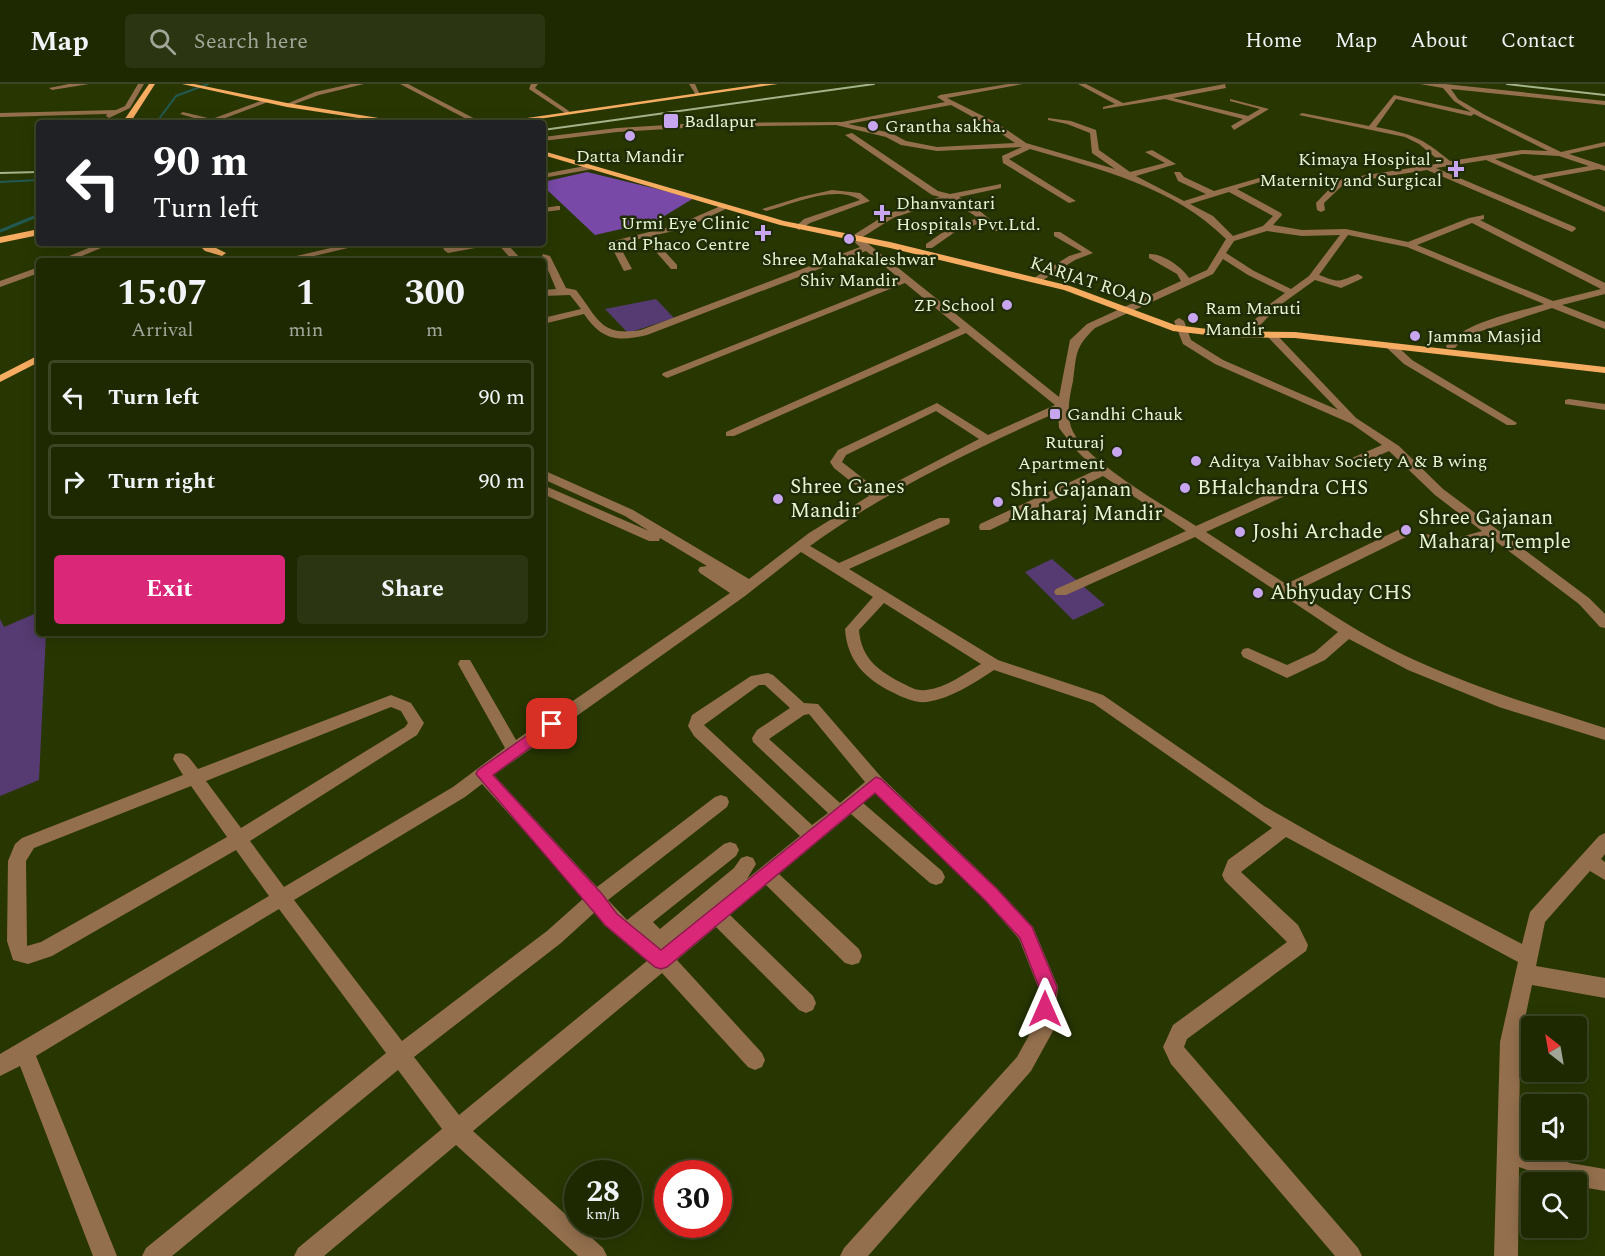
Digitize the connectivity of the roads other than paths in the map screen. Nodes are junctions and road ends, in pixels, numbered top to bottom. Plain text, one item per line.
1 (86, 84) edge
2 (141, 84) edge
3 (152, 84) edge
4 (187, 84) edge
5 (361, 84) edge
6 (403, 84) edge
7 (535, 84) edge
8 (692, 84) edge
9 (775, 84) edge
10 (1020, 84) edge
11 (1081, 84) edge
12 (1175, 84) edge
13 (1221, 84) edge
14 (1423, 84) edge
15 (1445, 86) junction
16 (52, 88) dead end
17 (698, 94) junction
18 (1179, 95) junction
19 (1162, 98) junction
20 (1232, 100) dead end
21 (266, 101) junction
22 (952, 103) junction
23 (1605, 103) edge
24 (286, 105) junction
25 (1122, 105) junction
26 (1105, 108) dead end
27 (118, 112) junction
28 (567, 112) junction
29 (183, 114) dead end
30 (0, 115) edge
31 (1302, 116) dead end
32 (1483, 116) junction
33 (1249, 118) junction
34 (1050, 119) dead end
35 (100, 120) edge
36 (128, 120) edge
37 (203, 120) edge
38 (215, 120) edge
39 (385, 120) edge
40 (473, 120) edge
41 (515, 120) edge
42 (836, 123) junction
43 (1372, 127) junction
44 (1234, 128) dead end
45 (849, 135) dead end
46 (546, 139) edge
47 (1605, 144) edge
48 (1026, 146) junction
49 (546, 148) edge
50 (1149, 152) dead end
51 (546, 154) edge
52 (1560, 154) junction
53 (1160, 158) junction
54 (1488, 158) junction
55 (1448, 164) junction
56 (590, 167) junction
57 (1427, 168) junction
58 (1603, 168) edge
59 (1121, 170) junction
60 (1177, 174) dead end
61 (546, 175) edge
62 (1130, 176) junction
63 (1534, 178) junction
64 (1342, 182) junction
65 (998, 186) dead end
66 (1230, 189) junction
67 (985, 190) dead end
68 (1213, 194) junction
69 (950, 198) junction
70 (1072, 201) dead end
71 (1185, 203) junction
72 (726, 207) junction
73 (557, 208) dead end
74 (546, 210) edge
75 (766, 210) junction
76 (1321, 210) dead end
77 (1605, 210) edge
78 (985, 219) junction
79 (803, 224) junction
80 (1266, 228) junction
81 (996, 229) dead end
82 (1572, 229) dead end
83 (1058, 232) dead end
84 (1346, 232) junction
85 (36, 233) edge
86 (867, 233) junction
87 (645, 234) junction
88 (855, 238) junction
89 (1231, 239) junction
90 (0, 240) edge
91 (1409, 245) junction
92 (101, 246) edge
93 (204, 246) edge
94 (356, 246) edge
95 (447, 246) edge
96 (482, 246) dead end
97 (504, 246) edge
98 (929, 246) junction
99 (868, 247) junction
100 (1152, 255) dead end
101 (1223, 255) junction
102 (326, 256) edge
103 (546, 256) dead end
104 (221, 257) edge
105 (70, 258) edge
106 (308, 258) edge
107 (515, 258) edge
108 (674, 267) dead end
109 (627, 269) dead end
110 (36, 271) edge
111 (1047, 274) junction
112 (1314, 276) junction
113 (1358, 277) dead end
114 (908, 279) junction
115 (1037, 280) junction
116 (1187, 283) junction
117 (0, 284) edge
118 (1605, 289) edge
119 (562, 291) junction
120 (1290, 292) junction
121 (546, 293) edge
122 (1556, 304) junction
123 (1130, 306) junction
124 (588, 310) junction
125 (546, 320) edge
126 (1180, 325) junction
127 (1605, 326) edge
128 (1253, 327) junction
129 (968, 328) junction
130 (1271, 334) junction
131 (1391, 346) junction
132 (1452, 346) junction
133 (1468, 351) junction
134 (36, 360) edge
135 (1605, 363) edge
136 (1605, 370) edge
137 (667, 375) dead end
138 (0, 379) edge
139 (1569, 402) dead end
140 (1063, 406) junction
141 (1605, 407) edge
142 (1356, 422) junction
143 (1511, 423) dead end
144 (730, 434) dead end
145 (987, 439) junction
146 (1390, 446) junction
147 (1349, 464) dead end
148 (1104, 471) junction
149 (546, 475) edge
150 (1292, 488) dead end
151 (546, 490) edge
152 (878, 497) junction
153 (944, 521) dead end
154 (985, 527) dead end
155 (1197, 530) junction
156 (1403, 532) dead end
157 (1491, 532) junction
158 (1426, 538) dead end
159 (801, 546) junction
160 (838, 569) junction
161 (744, 589) junction
162 (1286, 590) junction
163 (1061, 592) dead end
164 (882, 596) junction
165 (1605, 623) edge
166 (1348, 632) junction
167 (1248, 653) dead end
168 (465, 664) dead end
169 (993, 664) junction
170 (801, 709) junction
171 (1605, 734) edge
172 (514, 750) junction
173 (181, 759) dead end
174 (483, 774) junction
175 (195, 780) junction
176 (876, 783) junction
177 (722, 802) dead end
178 (847, 809) junction
179 (1286, 827) junction
180 (813, 837) junction
181 (239, 839) junction
182 (1605, 841) edge
183 (730, 850) dead end
184 (1597, 867) edge
185 (752, 874) junction
186 (936, 877) dead end
187 (282, 898) junction
188 (596, 899) junction
189 (718, 907) junction
190 (632, 927) junction
191 (680, 935) junction
192 (852, 956) dead end
193 (661, 961) junction
194 (1527, 965) junction
195 (1605, 988) edge
196 (806, 1003) dead end
197 (24, 1051) junction
198 (400, 1055) junction
199 (755, 1060) dead end
200 (0, 1066) edge
201 (458, 1132) junction
202 (1508, 1152) junction
203 (1605, 1180) edge
204 (105, 1256) edge
205 (154, 1256) edge
206 (306, 1256) edge
207 (595, 1256) edge
208 (852, 1256) edge
209 (1350, 1256) edge
210 (1506, 1256) edge

1 - 16 street
2 - 27 street
3 - 36 main road
4 - 21 main road
5 - 24 street
6 - 40 street
7 - 28 street
8 - 17 street
9 - 17 main road
10 - 22 street
11 - 25 street
12 - 18 street
13 - 18 street
14 - 15 street
15 - 23 street
15 - 32 street
17 - 28 main road
18 - 19 street
19 - 25 street
19 - 33 street
20 - 33 street
21 - 24 main road
21 - 38 street
22 - 42 street
22 - 48 street
24 - 39 main road
25 - 26 street
27 - 30 street
27 - 35 street
28 - 41 main road
29 - 37 street
31 - 43 street
32 - 43 street
32 - 52 street
33 - 44 street
34 - 59 street
42 - 46 street
42 - 48 street
43 - 55 street
45 - 69 street
47 - 52 street
48 - 62 street
48 - 70 street
49 - 75 main road, KARJAT ROAD
50 - 53 street
51 - 56 main road, KARJAT ROAD
52 - 54 street
52 - 58 street
53 - 59 street
53 - 62 street
54 - 55 street
54 - 63 street
55 - 57 street
56 - 61 street
56 - 72 main road, KARJAT ROAD
57 - 64 street
57 - 82 street
58 - 63 street
59 - 62 street
60 - 68 street
62 - 71 street
63 - 77 street
64 - 66 street
64 - 76 street
65 - 69 street
66 - 68 street
66 - 80 street
67 - 69 street
68 - 71 street
69 - 78 street
69 - 86 street
71 - 89 street
72 - 79 main road, KARJAT ROAD
72 - 87 street
73 - 74 street
75 - 79 main road, KARJAT ROAD
75 - 79 street
78 - 81 street
78 - 98 street
79 - 86 main road, KARJAT ROAD
79 - 88 main road, KARJAT ROAD
80 - 84 street
80 - 89 street
83 - 111 street
84 - 91 street
84 - 112 street
85 - 90 main road
86 - 88 street
86 - 98 main road, KARJAT ROAD
87 - 108 street
87 - 109 street
88 - 99 street
88 - 115 main road, KARJAT ROAD
89 - 101 street
91 - 118 street
91 - 122 street
92 - 105 street
93 - 104 main road
94 - 102 street
95 - 96 street
97 - 107 street
98 - 111 main road, KARJAT ROAD
99 - 114 street
99 - 124 street
100 - 116 street
101 - 116 street
101 - 120 street
102 - 106 street
103 - 119 street
110 - 117 street
111 - 115 street
111 - 123 main road, KARJAT ROAD
112 - 113 street
112 - 120 street
114 - 129 street
114 - 137 street
115 - 123 main road, KARJAT ROAD
116 - 123 street
118 - 122 street
119 - 121 street
119 - 124 street
120 - 128 street
122 - 127 street
122 - 132 street
123 - 126 main road, KARJAT ROAD
123 - 140 street
124 - 125 street
126 - 128 main road, KARJAT ROAD
126 - 130 main road, KARJAT ROAD
126 - 142 street
128 - 132 main road, KARJAT ROAD
129 - 140 street
129 - 144 street
130 - 131 main road, KARJAT ROAD
130 - 142 street
131 - 133 main road, KARJAT ROAD
131 - 143 street
132 - 133 main road, KARJAT ROAD
133 - 135 main road, KARJAT ROAD
133 - 136 main road, KARJAT ROAD
134 - 138 main road
139 - 141 street
140 - 145 street
140 - 148 street
142 - 146 street
145 - 152 street
145 - 152 street
146 - 147 street
146 - 157 street
148 - 154 street
148 - 155 street
149 - 161 street
150 - 155 street
151 - 161 street
152 - 159 street
153 - 160 street
155 - 162 street
155 - 163 street
156 - 162 street
157 - 158 street
157 - 165 street
159 - 160 street
159 - 161 street
160 - 164 street
161 - 172 street
162 - 166 street
164 - 169 street
164 - 169 street
166 - 167 street
166 - 171 street
168 - 172 street
169 - 179 street
170 - 176 street
170 - 178 street
170 - 180 street
172 - 174 street
173 - 175 street
174 - 187 street
174 - 188 street
175 - 181 street
175 - 181 street
175 - 181 street
176 - 178 street
176 - 208 street
177 - 188 street
178 - 180 street
178 - 186 street
179 - 194 street
179 - 209 street
180 - 185 street
181 - 187 street
182 - 184 street
183 - 190 street
184 - 194 street
185 - 189 street
185 - 192 street
187 - 197 street
187 - 198 street
188 - 190 street
188 - 198 street
189 - 191 street
189 - 196 street
190 - 191 street
190 - 193 street
191 - 193 street
193 - 199 street
193 - 201 street
194 - 195 street
194 - 202 street
197 - 200 street
197 - 204 street
198 - 201 street
198 - 205 street
201 - 206 street
201 - 207 street
202 - 203 street
202 - 210 street

